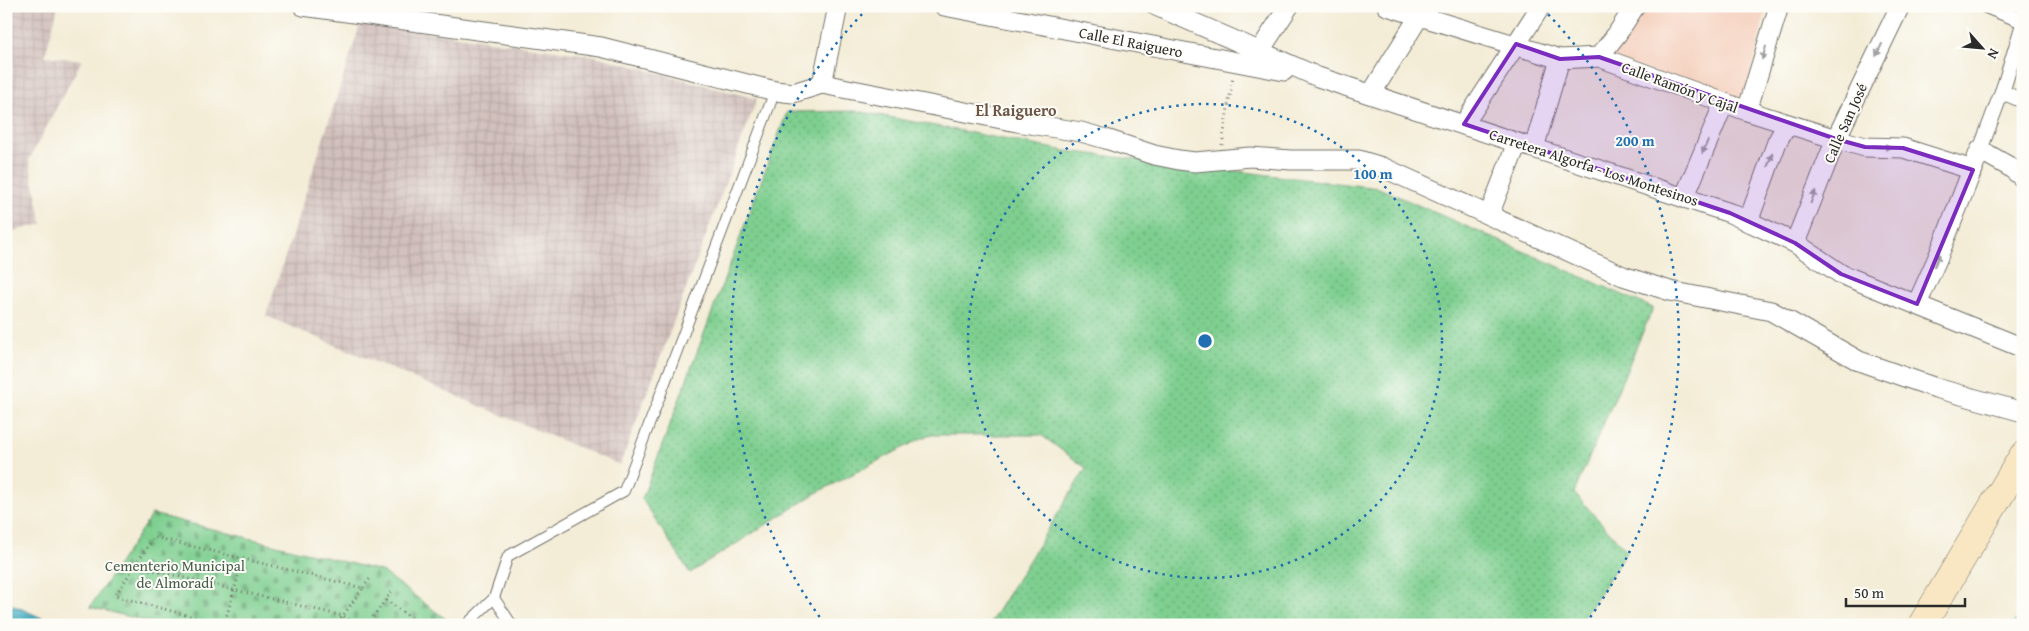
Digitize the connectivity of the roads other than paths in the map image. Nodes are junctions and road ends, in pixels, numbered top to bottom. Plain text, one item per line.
1 (303, 6) edge
2 (838, 6) edge
3 (944, 6) edge
4 (1156, 6) edge
5 (1289, 6) edge
6 (1388, 6) edge
7 (1541, 6) edge
8 (1635, 6) edge
9 (1779, 6) edge
10 (1900, 6) edge
11 (1986, 6) edge
12 (1180, 11) edge
13 (1422, 11) edge
14 (2023, 23) edge
15 (1516, 44) junction
16 (1259, 52) junction
17 (1599, 57) junction
18 (1560, 60) junction
19 (1318, 77) junction
20 (822, 84) junction
21 (776, 90) junction
22 (2002, 92) junction
23 (1371, 94) junction
24 (2023, 101) edge
25 (1724, 102) junction
26 (1747, 111) junction
27 (1464, 124) junction
28 (1787, 124) junction
29 (1836, 140) junction
30 (1526, 145) junction
31 (1980, 150) junction
32 (1973, 170) junction
33 (2021, 173) edge
34 (1684, 198) junction
35 (1489, 215) junction
36 (1748, 222) junction
37 (1796, 242) junction
38 (1917, 304) junction
39 (2023, 348) edge
40 (2023, 412) edge
41 (2023, 456) edge
42 (494, 598) junction
43 (466, 625) edge
44 (512, 625) edge
45 (1922, 625) edge

1 - 21 street
2 - 20 street
3 - 19 street, Calle El Raiguero
4 - 12 street, Carretera Algorfa - Los Montesinos
5 - 16 street
6 - 13 street, Calle Ramón y Cajal
7 - 15 street
8 - 17 street
9 -> 26 street
10 -> 29 street, Calle San José
11 - 14 street
12 - 16 street, Carretera Algorfa - Los Montesinos
13 - 15 street, Calle Ramón y Cajal
13 - 23 street
14 - 22 street
15 - 18 street, Calle Ramón y Cajal
15 - 27 street
16 - 19 street, Carretera Algorfa - Los Montesinos
17 - 18 street, Calle Ramón y Cajal
17 - 25 street, Calle Ramón y Cajal
18 - 30 street
19 - 23 street, Carretera Algorfa - Los Montesinos
20 - 21 street
20 - 35 street
21 - 42 lane
22 - 24 street
22 - 31 street
23 - 27 street, Carretera Algorfa - Los Montesinos
25 - 26 street, Calle Ramón y Cajal
25 -> 34 street
26 - 28 street, Calle Ramón y Cajal
27 - 30 street, Carretera Algorfa - Los Montesinos
28 - 29 street, Calle Ramón y Cajal
36 -> 28 street
29 -> 32 street, Calle Ramón y Cajal
37 -> 29 street, Calle San José
30 - 34 street, Carretera Algorfa - Los Montesinos
30 - 35 street
31 - 32 street
31 - 33 street
38 -> 32 street
34 - 36 street, Carretera Algorfa - Los Montesinos
35 - 40 street
36 - 37 street, Carretera Algorfa - Los Montesinos
37 - 38 street, Carretera Algorfa - Los Montesinos
38 - 39 street, Carretera Algorfa - Los Montesinos
41 - 45 main road
42 - 43 lane
42 - 44 lane

